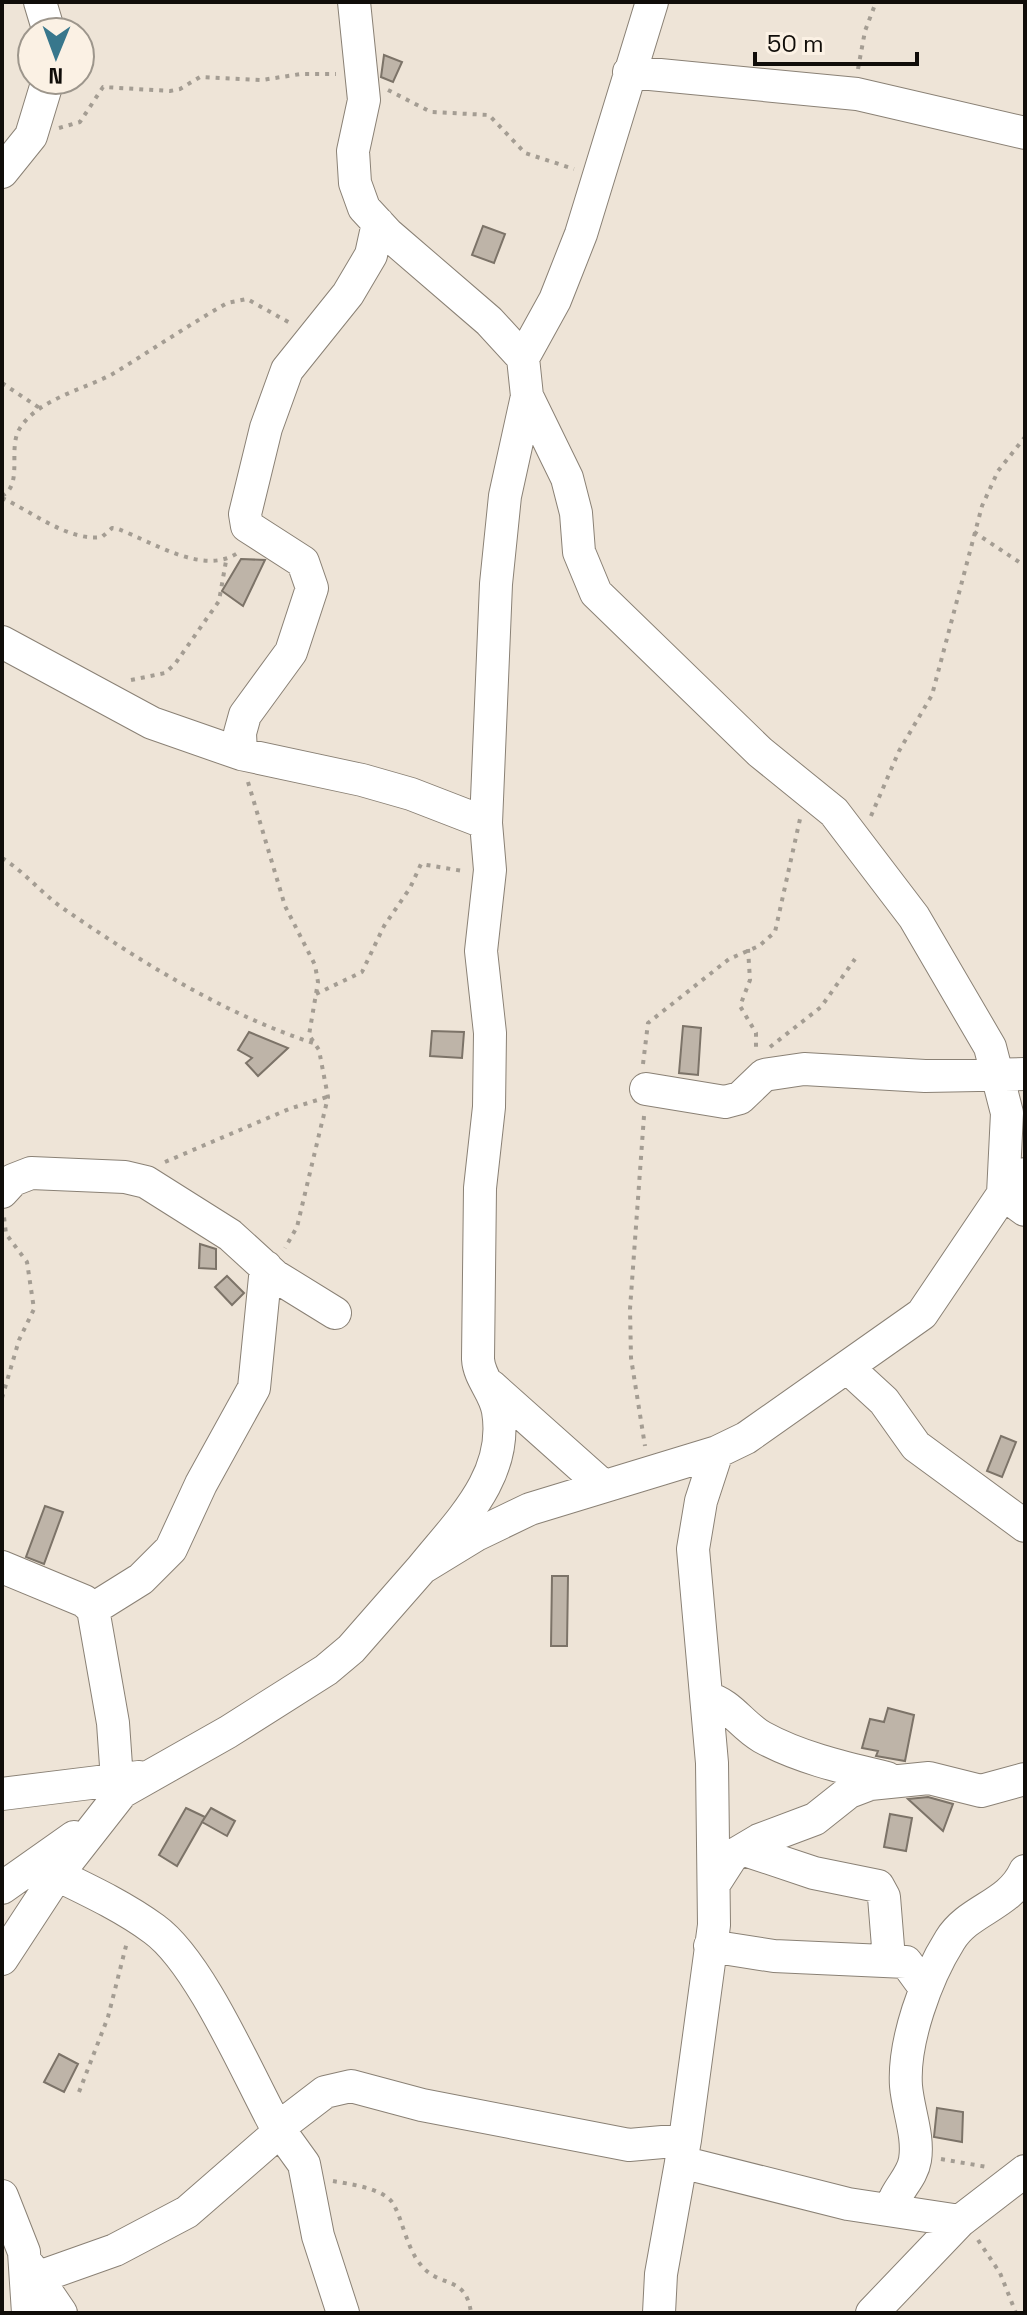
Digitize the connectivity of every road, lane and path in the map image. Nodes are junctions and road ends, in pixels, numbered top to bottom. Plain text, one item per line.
1 (354, 2) edge
2 (652, 2) edge
3 (876, 2) edge
4 (629, 72) junction
5 (362, 74) junction
6 (857, 94) junction
7 (43, 96) edge
8 (33, 132) junction
9 (1025, 133) edge
10 (2, 172) edge
11 (599, 177) junction
12 (378, 223) junction
13 (313, 336) junction
14 (523, 358) junction
15 (2, 383) edge
16 (527, 396) junction
17 (41, 409) junction
18 (1025, 437) edge
19 (2, 497) edge
20 (974, 532) junction
21 (260, 536) junction
22 (226, 561) junction
23 (1025, 566) edge
24 (2, 642) edge
25 (98, 693) junction
26 (241, 754) junction
27 (486, 823) junction
28 (858, 839) junction
29 (2, 858) edge
30 (490, 870) junction
31 (748, 949) dead end
32 (855, 959) dead end
33 (316, 994) junction
34 (315, 1044) junction
35 (1009, 1066) edge
36 (646, 1089) dead end
37 (328, 1097) junction
38 (125, 1177) junction
39 (2, 1192) edge
40 (1018, 1193) edge
41 (2, 1207) edge
42 (266, 1267) junction
43 (335, 1313) dead end
44 (847, 1367) junction
45 (486, 1381) junction
46 (2, 1398) edge
47 (717, 1452) junction
48 (602, 1485) junction
49 (1025, 1526) edge
50 (2, 1567) edge
51 (422, 1568) junction
52 (93, 1609) junction
53 (707, 1698) junction
54 (131, 1778) junction
55 (1025, 1779) edge
56 (893, 1780) junction
57 (2, 1794) edge
58 (101, 1817) junction
59 (745, 1850) junction
60 (1025, 1871) edge
61 (57, 1875) junction
62 (714, 1884) junction
63 (2, 1888) edge
64 (133, 1916) junction
65 (710, 1946) junction
66 (2, 1959) edge
67 (889, 1959) junction
68 (925, 1988) junction
69 (79, 2092) dead end
70 (278, 2130) junction
71 (915, 2142) junction
72 (683, 2151) junction
73 (304, 2164) junction
74 (1024, 2172) edge
75 (2, 2196) edge
76 (892, 2209) junction
77 (960, 2221) junction
78 (30, 2268) junction
79 (28, 2313) edge
80 (61, 2313) edge
81 (343, 2313) edge
82 (471, 2313) edge
83 (659, 2313) edge
84 (872, 2313) edge
85 (1016, 2313) edge

1 - 5 street
2 - 4 street
3 - 6 path
4 - 6 street
4 - 11 street
5 - 8 path
5 - 11 path
5 - 12 street
6 - 9 street
7 - 8 street
8 - 10 street
11 - 14 street
12 - 13 street
12 - 14 street
13 - 17 path
13 - 21 street
14 - 16 street
15 - 17 path
16 - 27 street
16 - 28 street
17 - 19 path
18 - 20 path
19 - 22 path
20 - 23 path
20 - 28 path
21 - 22 path
21 - 26 street
22 - 25 path
24 - 25 street
25 - 26 street
26 - 27 street
26 - 33 path
27 - 30 street
28 - 35 street
29 - 34 path
30 - 33 path
30 - 45 street
31 - 32 path
33 - 34 path
34 - 37 path
35 - 36 street
35 - 40 street
37 - 38 path
37 - 42 path
38 - 39 street
38 - 42 street
40 - 44 street
41 - 46 path
42 - 43 street
42 - 52 street
44 - 47 street
44 - 49 street
45 - 48 street
45 - 51 street
47 - 48 street
47 - 53 street
48 - 51 street
50 - 52 street
51 - 54 street
52 - 54 street
53 - 56 street
53 - 62 street
54 - 57 street
54 - 58 street
55 - 56 street
56 - 59 street
58 - 61 street
58 - 63 street
59 - 62 street
59 - 67 street
60 - 68 street
61 - 64 street
61 - 66 street
62 - 65 street
64 - 69 path
64 - 70 street
65 - 67 street
65 - 72 street
67 - 68 street
68 - 71 street
70 - 72 street
70 - 73 street
70 - 78 street
71 - 74 path
71 - 76 street
72 - 76 street
72 - 83 street
73 - 81 street
73 - 82 path
74 - 77 street
75 - 78 street
76 - 77 street
77 - 84 street
77 - 85 path
78 - 79 street
78 - 80 street

